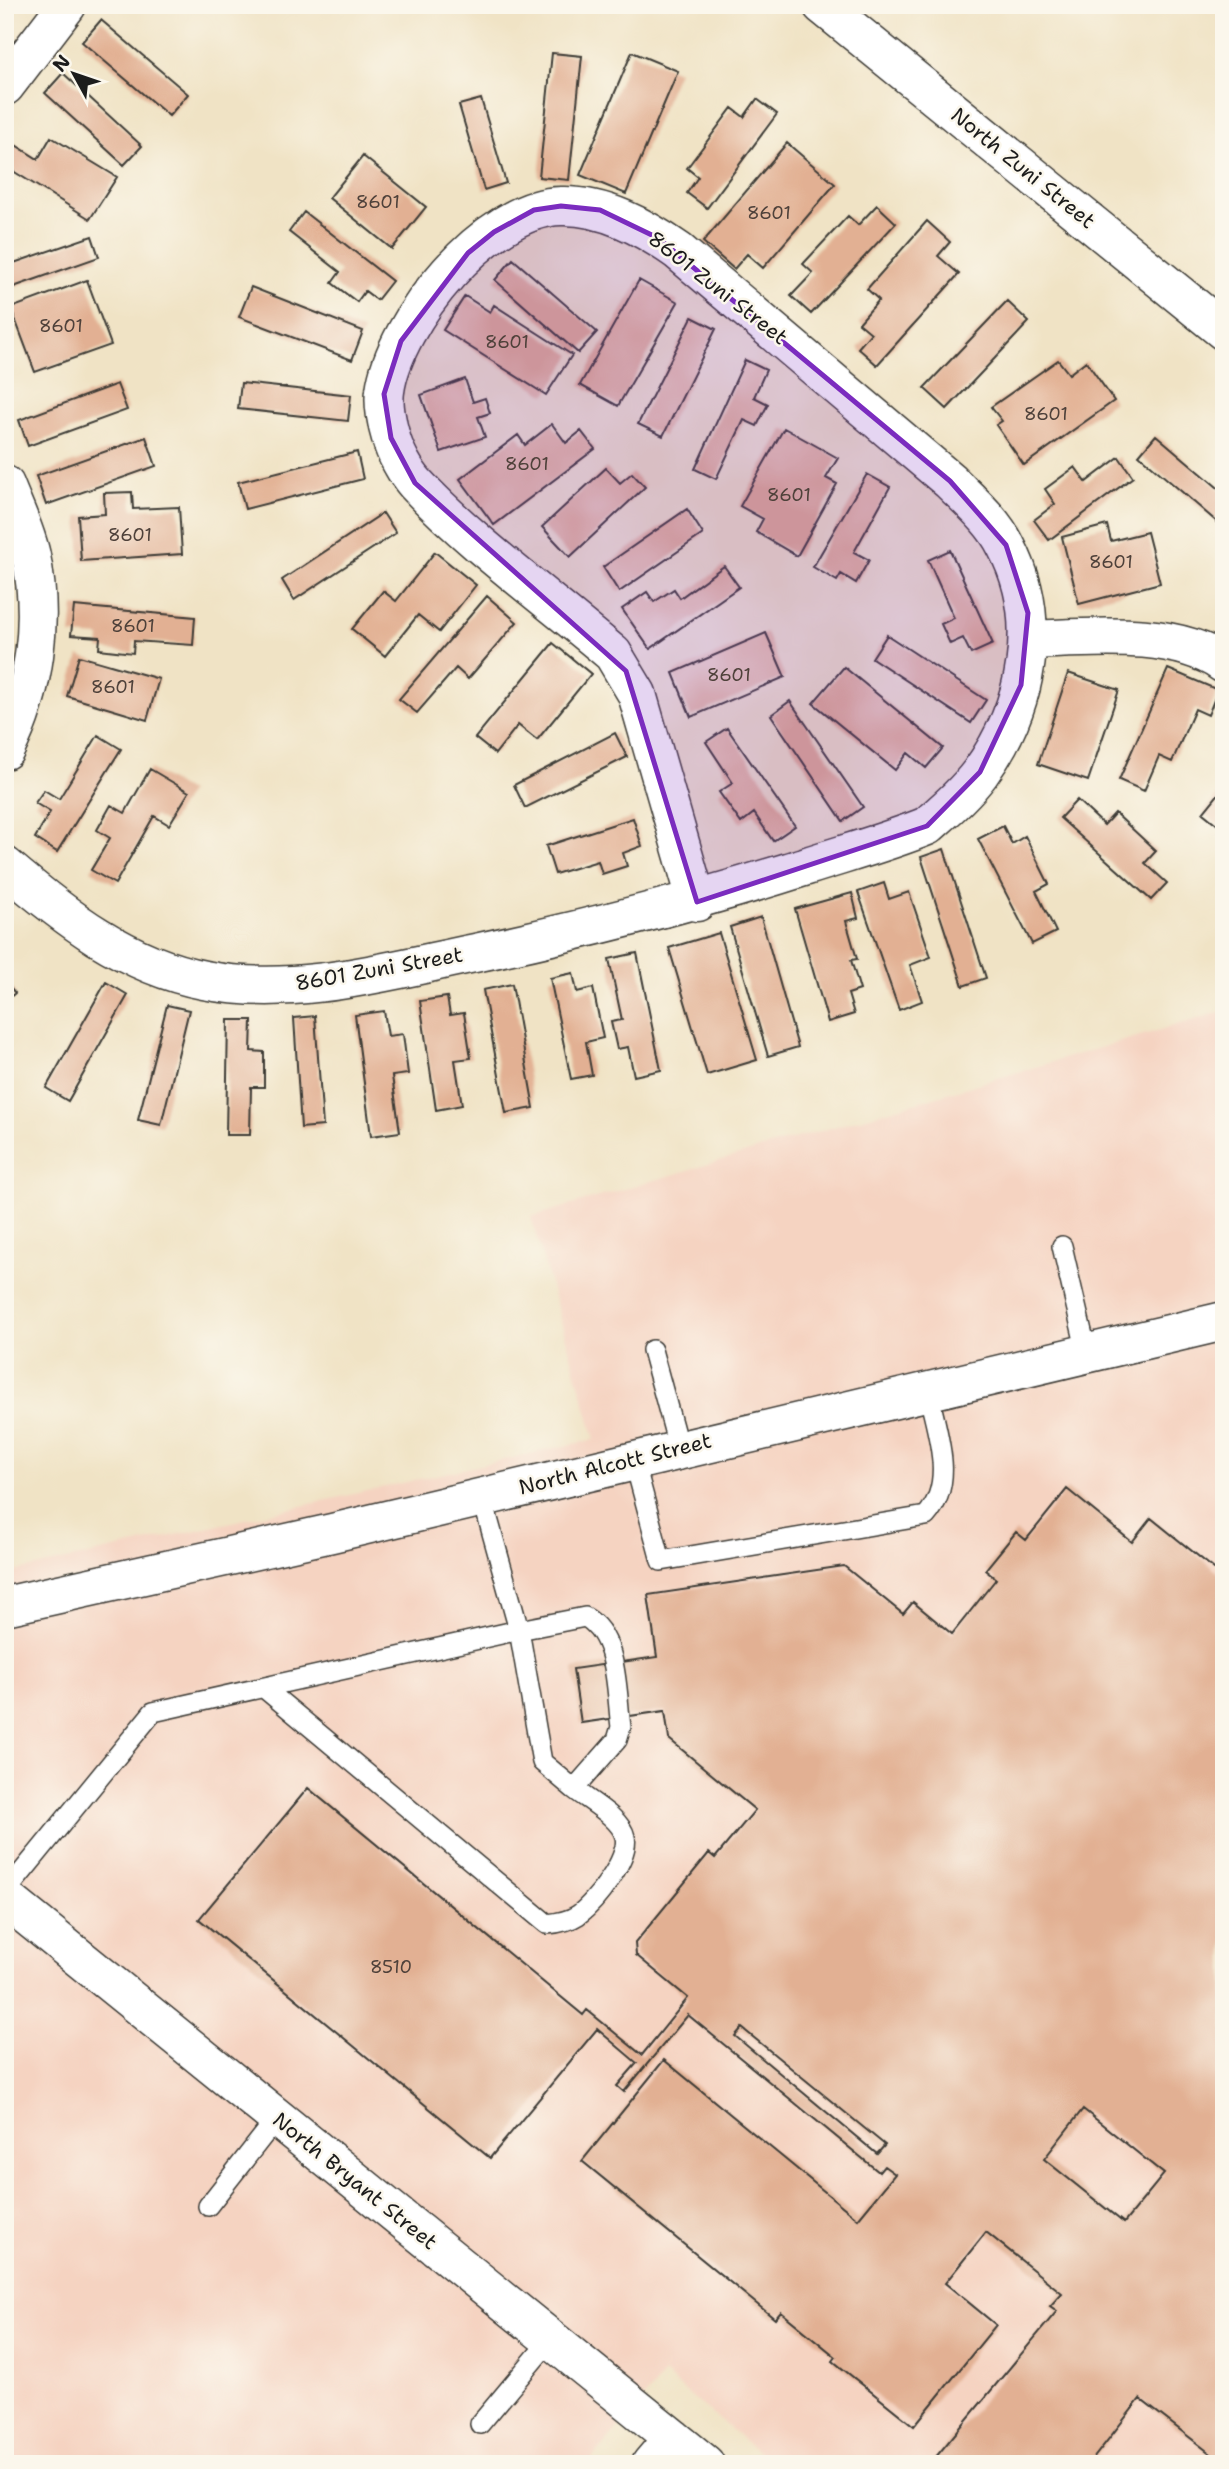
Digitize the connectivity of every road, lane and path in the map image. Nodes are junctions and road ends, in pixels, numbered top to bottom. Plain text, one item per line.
1 (67, 5) edge
2 (822, 5) edge
3 (5, 86) edge
4 (1224, 331) edge
5 (5, 485) edge
6 (1030, 640) junction
7 (1224, 664) edge
8 (5, 750) edge
9 (5, 866) edge
10 (697, 901) junction
11 (1062, 1246) dead end
12 (1224, 1321) edge
13 (652, 1350) dead end
14 (1087, 1353) junction
15 (928, 1391) junction
16 (679, 1449) junction
17 (634, 1460) junction
18 (482, 1497) junction
19 (5, 1606) edge
20 (519, 1630) junction
21 (264, 1688) junction
22 (574, 1789) junction
23 (5, 1893) edge
24 (5, 1898) edge
25 (278, 2118) junction
26 (208, 2206) dead end
27 (551, 2339) junction
28 (480, 2424) dead end
29 (662, 2451) edge
30 (705, 2464) edge

1 - 3 street
2 - 4 street, North Zuni Street
5 - 8 street
6 - 7 street
6 - 10 street, 8601 Zuni Street
6 - 10 street, 8601 Zuni Street
9 - 10 street, 8601 Zuni Street
11 - 14 lane
12 - 14 street, North Alcott Street
13 - 16 lane
14 - 15 street, North Alcott Street
15 - 16 street, North Alcott Street
15 - 17 lane
16 - 17 street, North Alcott Street
17 - 18 street, North Alcott Street
18 - 19 street, North Alcott Street
18 - 20 lane
20 - 21 lane
20 - 22 lane
20 - 22 lane
21 - 22 lane
21 - 23 lane
24 - 25 street, North Bryant Street
25 - 26 lane
25 - 27 street, North Bryant Street
27 - 28 lane
27 - 29 street, North Bryant Street
29 - 30 street, North Bryant Street

